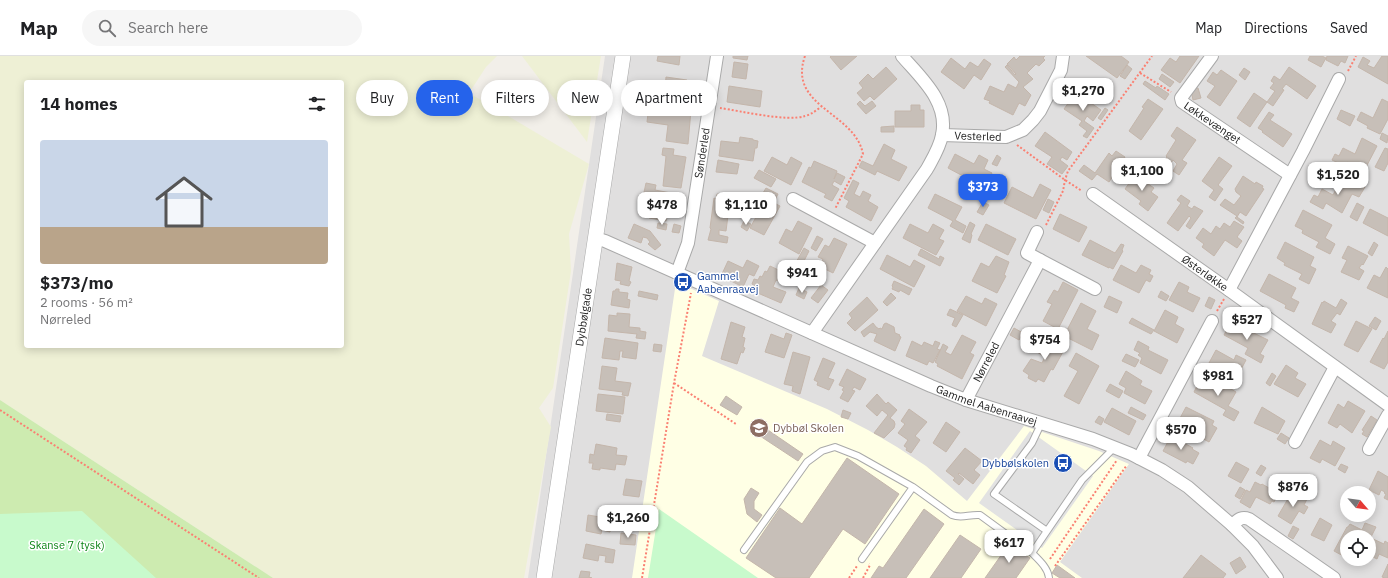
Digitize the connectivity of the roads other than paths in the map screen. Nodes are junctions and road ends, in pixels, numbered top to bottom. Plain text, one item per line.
1 (623, 56) edge
2 (716, 56) edge
3 (902, 56) edge
4 (1063, 56) edge
5 (1212, 56) edge
6 (1339, 79) road end
7 (942, 135) junction
8 (1290, 175) junction
9 (1093, 194) road end
10 (792, 199) dead end
11 (1037, 232) road end
12 (595, 238) junction
13 (875, 243) junction
14 (1040, 260) junction
15 (677, 273) junction
16 (1095, 289) dead end
17 (1229, 290) junction
18 (1212, 321) road end
19 (812, 333) junction
20 (1334, 367) junction
21 (966, 400) junction
22 (1387, 401) edge
23 (1388, 415) edge
24 (1041, 424) junction
25 (1295, 442) dead end
26 (1369, 449) dead end
27 (1127, 453) junction
28 (913, 487) junction
29 (1232, 525) junction
30 (1047, 531) junction
31 (744, 550) dead end
32 (1032, 553) junction
33 (862, 559) road end
34 (1049, 576) edge
35 (544, 578) edge
36 (1277, 578) edge
37 (1334, 578) edge

1 - 12 street, Dybbølgade
2 - 15 street, Sønderled
3 - 7 street, Vesterled
4 - 7 street, Vesterled
5 - 8 street, Løkkevænget
6 - 8 street
7 - 13 street, Vesterled
8 - 17 street
9 - 17 street, Østerløkke
10 - 13 street
11 - 14 street
12 - 15 street, Gammel Aabenraavej
12 - 35 street, Dybbølgade
13 - 19 street, Vesterled
14 - 16 street
14 - 21 street, Nørreled
15 - 19 street, Gammel Aabenraavej
17 - 20 street, Østerløkke
18 - 27 street
19 - 21 street, Gammel Aabenraavej
20 - 22 street, Østerløkke
20 - 25 street
21 - 24 street, Gammel Aabenraavej
23 - 26 street
24 - 27 street, Gammel Aabenraavej
24 - 30 lane
27 - 29 street, Gammel Aabenraavej
27 - 30 lane
28 - 31 lane
28 - 32 lane
28 - 33 lane
29 - 36 street, Gammel Aabenraavej
29 - 37 street
30 - 32 lane
32 - 34 lane

